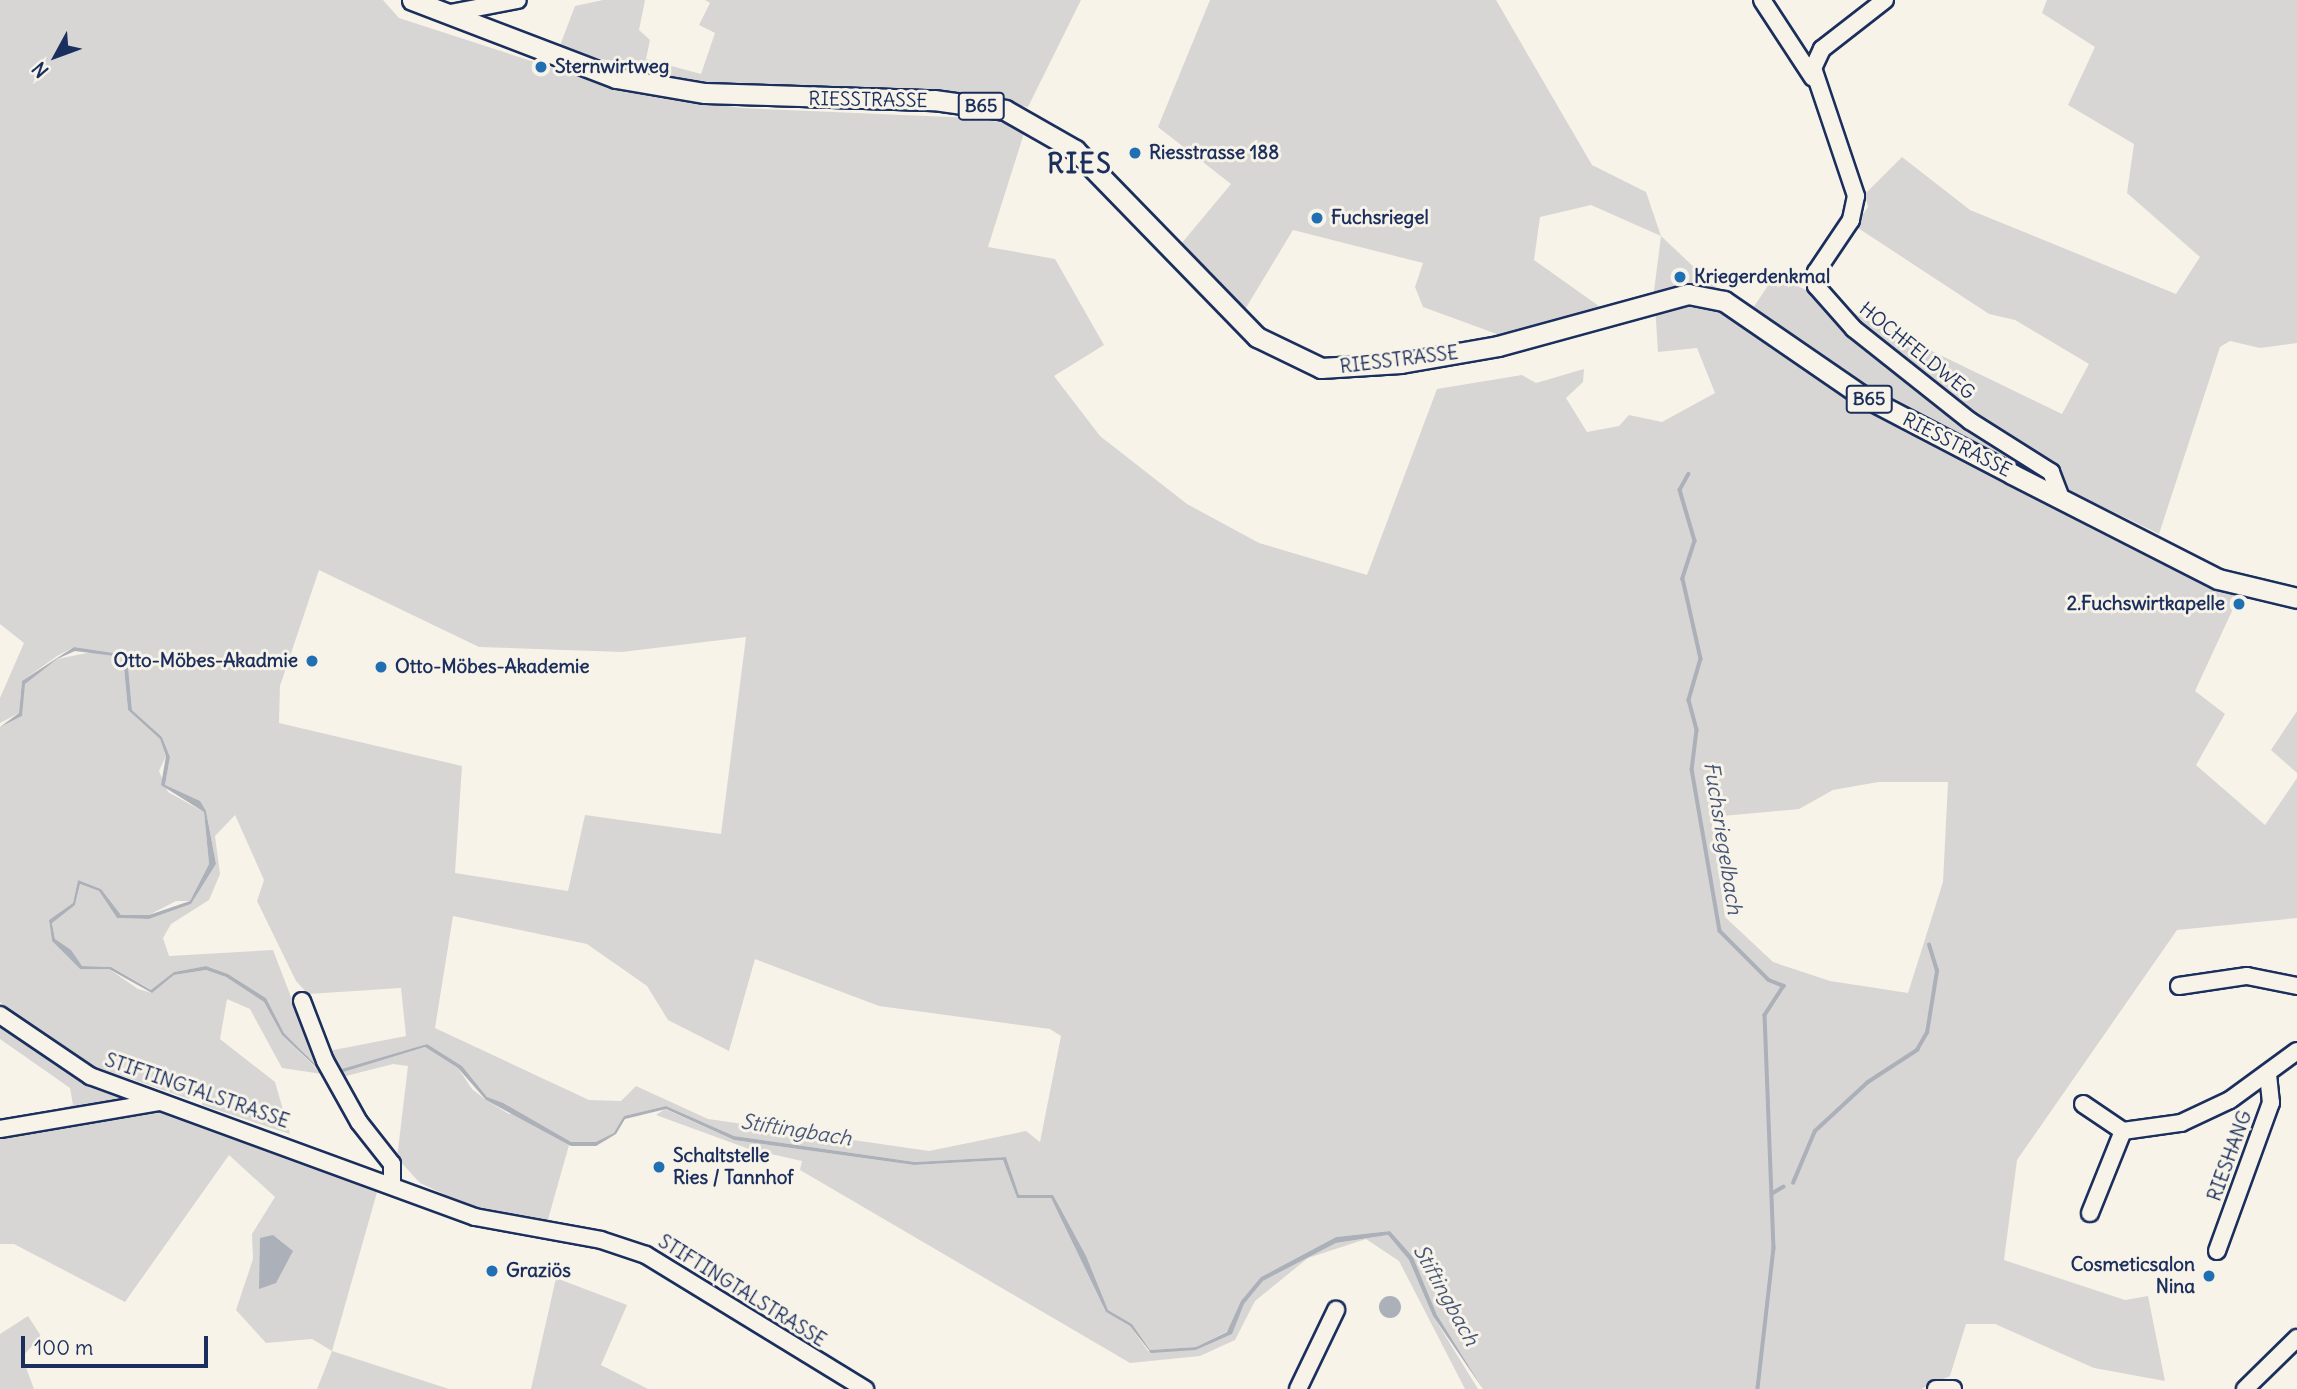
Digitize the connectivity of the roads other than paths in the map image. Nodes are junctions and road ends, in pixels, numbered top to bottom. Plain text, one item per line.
1 (412, 0) edge
2 (518, 0) edge
3 (1762, 0) edge
4 (1885, 0) edge
5 (443, 15) junction
6 (1788, 30) junction
7 (1830, 43) junction
8 (1814, 78) junction
9 (2060, 496) junction
10 (2297, 598) edge
11 (2179, 986) dead end
12 (2297, 986) edge
13 (302, 1001) dead end
14 (0, 1015) edge
15 (2297, 1051) edge
16 (2267, 1073) junction
17 (161, 1102) junction
18 (2082, 1104) dead end
19 (0, 1129) edge
20 (2123, 1131) junction
21 (392, 1182) junction
22 (2090, 1213) dead end
23 (2217, 1251) dead end
24 (1336, 1310) dead end
25 (2297, 1338) edge
26 (865, 1389) edge
27 (1298, 1389) edge
28 (1936, 1389) edge
29 (1954, 1389) edge
30 (2245, 1389) edge

1 - 5 main road, RIESSTRASSE / B65
2 - 5 street
3 - 6 street, HOCHFELDWEG
4 - 7 street
5 - 9 main road, RIESSTRASSE / B65
6 - 7 street
6 - 8 street, HOCHFELDWEG
7 - 8 street
8 - 9 street, HOCHFELDWEG
9 - 10 main road, RIESSTRASSE / B65
11 - 12 street
13 - 21 street
14 - 17 street, STIFTINGTALSTRASSE
15 - 16 street, RIESHANG
16 - 20 street, RIESHANG
16 - 23 street, RIESHANG
17 - 19 street
17 - 21 street, STIFTINGTALSTRASSE
18 - 20 street
20 - 22 street
21 - 26 street, STIFTINGTALSTRASSE
24 - 27 street
25 - 30 street
28 - 29 street

